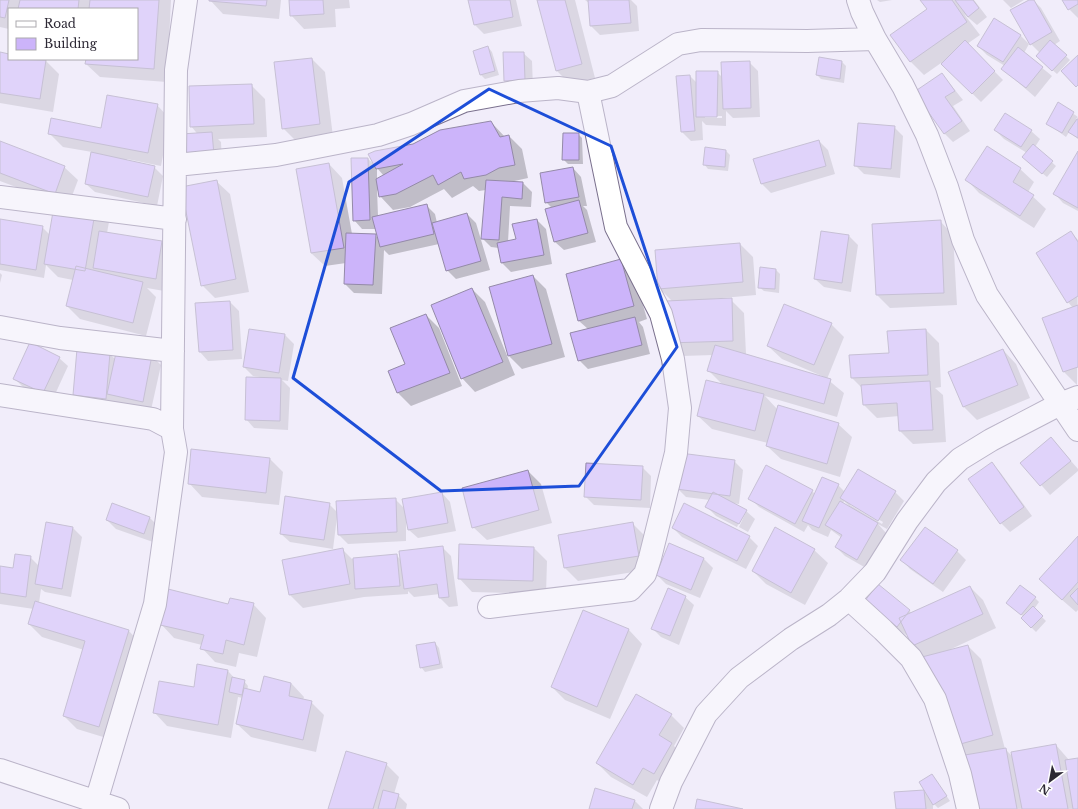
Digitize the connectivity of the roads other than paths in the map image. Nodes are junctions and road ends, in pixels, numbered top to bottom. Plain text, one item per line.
1 (186, 0) edge
2 (858, 0) edge
3 (875, 38) junction
4 (588, 92) junction
5 (176, 165) junction
6 (0, 197) edge
7 (175, 219) junction
8 (0, 327) edge
9 (173, 351) junction
10 (0, 395) edge
11 (1069, 400) edge
12 (172, 430) junction
13 (1078, 430) edge
14 (848, 599) junction
15 (489, 607) dead end
16 (0, 770) edge
17 (96, 802) junction
18 (118, 809) edge
19 (661, 809) edge
20 (968, 809) edge

1 - 5 street
2 - 3 street
3 - 4 street
3 - 11 street
4 - 5 street
4 - 15 street
5 - 7 street
6 - 7 street
7 - 9 street
8 - 9 street
9 - 12 street
10 - 12 street
11 - 13 street
11 - 14 street
12 - 17 street
14 - 19 street
14 - 20 street
16 - 17 street
17 - 18 street

